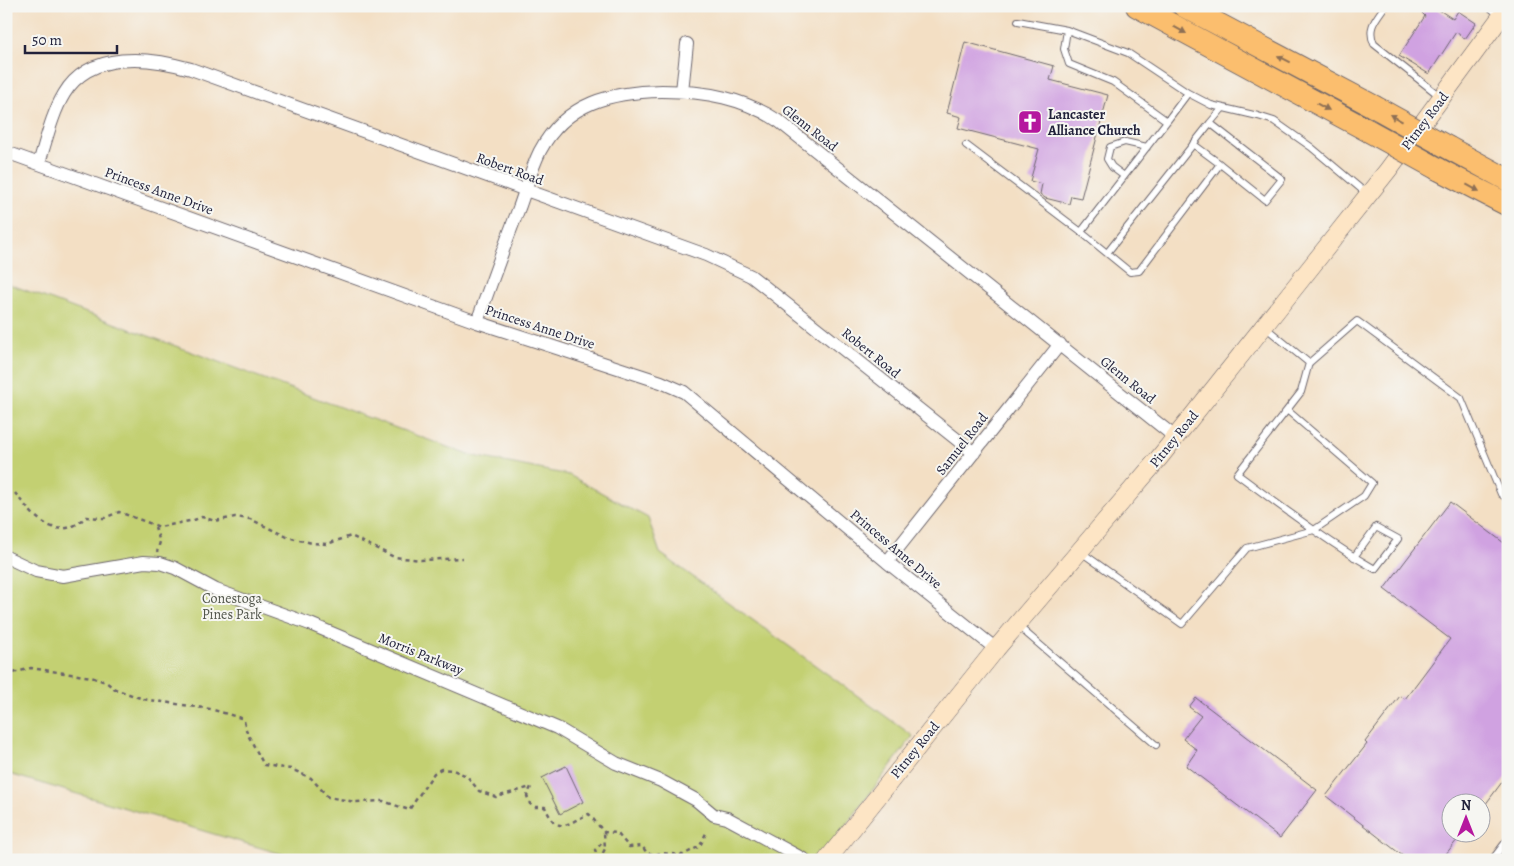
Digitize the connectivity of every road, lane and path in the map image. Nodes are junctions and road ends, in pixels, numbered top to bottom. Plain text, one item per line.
1 (1137, 6) edge
2 (1184, 6) edge
3 (1385, 6) edge
4 (1503, 11) edge
5 (1018, 21) dead end
6 (1067, 30) junction
7 (687, 44) dead end
8 (682, 91) junction
9 (1188, 93) junction
10 (1442, 98) junction
11 (1222, 109) junction
12 (1167, 121) junction
13 (1210, 123) junction
14 (1193, 144) junction
15 (966, 145) dead end
16 (1147, 147) junction
17 (6, 152) edge
18 (39, 163) junction
19 (1220, 164) junction
20 (1124, 176) junction
21 (1508, 180) edge
22 (525, 190) junction
23 (1368, 195) junction
24 (1508, 206) edge
25 (1081, 232) junction
26 (1107, 253) junction
27 (477, 322) junction
28 (1264, 326) junction
29 (1060, 344) junction
30 (1309, 363) junction
31 (1287, 410) junction
32 (1175, 437) junction
33 (974, 453) junction
34 (14, 493) dead end
35 (1508, 499) edge
36 (155, 526) junction
37 (1314, 530) junction
38 (1080, 551) junction
39 (6, 557) edge
40 (1354, 557) junction
41 (463, 558) dead end
42 (887, 562) junction
43 (154, 563) junction
44 (1017, 625) junction
45 (996, 649) junction
46 (6, 675) edge
47 (1156, 745) dead end
48 (604, 832) junction
49 (706, 833) dead end
50 (1508, 839) edge
51 (604, 840) junction
52 (654, 855) junction
53 (599, 860) edge
54 (651, 860) edge
55 (805, 860) edge
56 (827, 860) edge
57 (1492, 860) edge

1 -> 24 highway, bridge
21 -> 2 highway, bridge
3 - 10 lane
4 - 10 main road, Pitney Road
5 - 6 lane
6 - 9 lane
6 - 12 lane
7 - 8 street
8 - 22 street, Glenn Road
8 - 29 street, Glenn Road
9 - 11 lane
9 - 12 lane
10 - 23 main road, Pitney Road
11 - 13 lane
11 - 23 lane
12 - 16 lane
13 - 14 lane
13 - 19 lane
14 - 19 lane
14 - 26 lane
15 - 25 lane
16 - 20 lane
16 - 20 lane
17 - 18 street, Princess Anne Drive
18 - 22 street, Robert Road
18 - 27 street, Princess Anne Drive
19 - 26 lane
20 - 25 lane
22 - 27 street, Glenn Road
22 - 33 street, Robert Road
23 - 28 main road, Pitney Road
25 - 26 lane
27 - 42 street, Princess Anne Drive
28 - 30 lane
28 - 32 main road, Pitney Road
29 - 32 street, Glenn Road
29 - 33 street, Samuel Road
30 - 31 lane
30 - 35 lane
31 - 37 lane
31 - 37 lane
32 - 38 main road, Pitney Road
33 - 42 street, Samuel Road
34 - 36 path
36 - 41 path
36 - 43 path
37 - 38 lane
37 - 40 lane
38 - 44 main road, Pitney Road
39 - 43 street, Morris Parkway
40 - 40 lane
42 - 45 street, Princess Anne Drive
43 - 55 street, Morris Parkway
44 - 45 main road, Pitney Road
44 - 47 lane
45 - 56 main road, Pitney Road
46 - 48 path
48 - 51 path
48 - 52 path
49 - 52 path
50 - 57 lane
51 - 53 path
51 - 53 path
52 - 54 path

